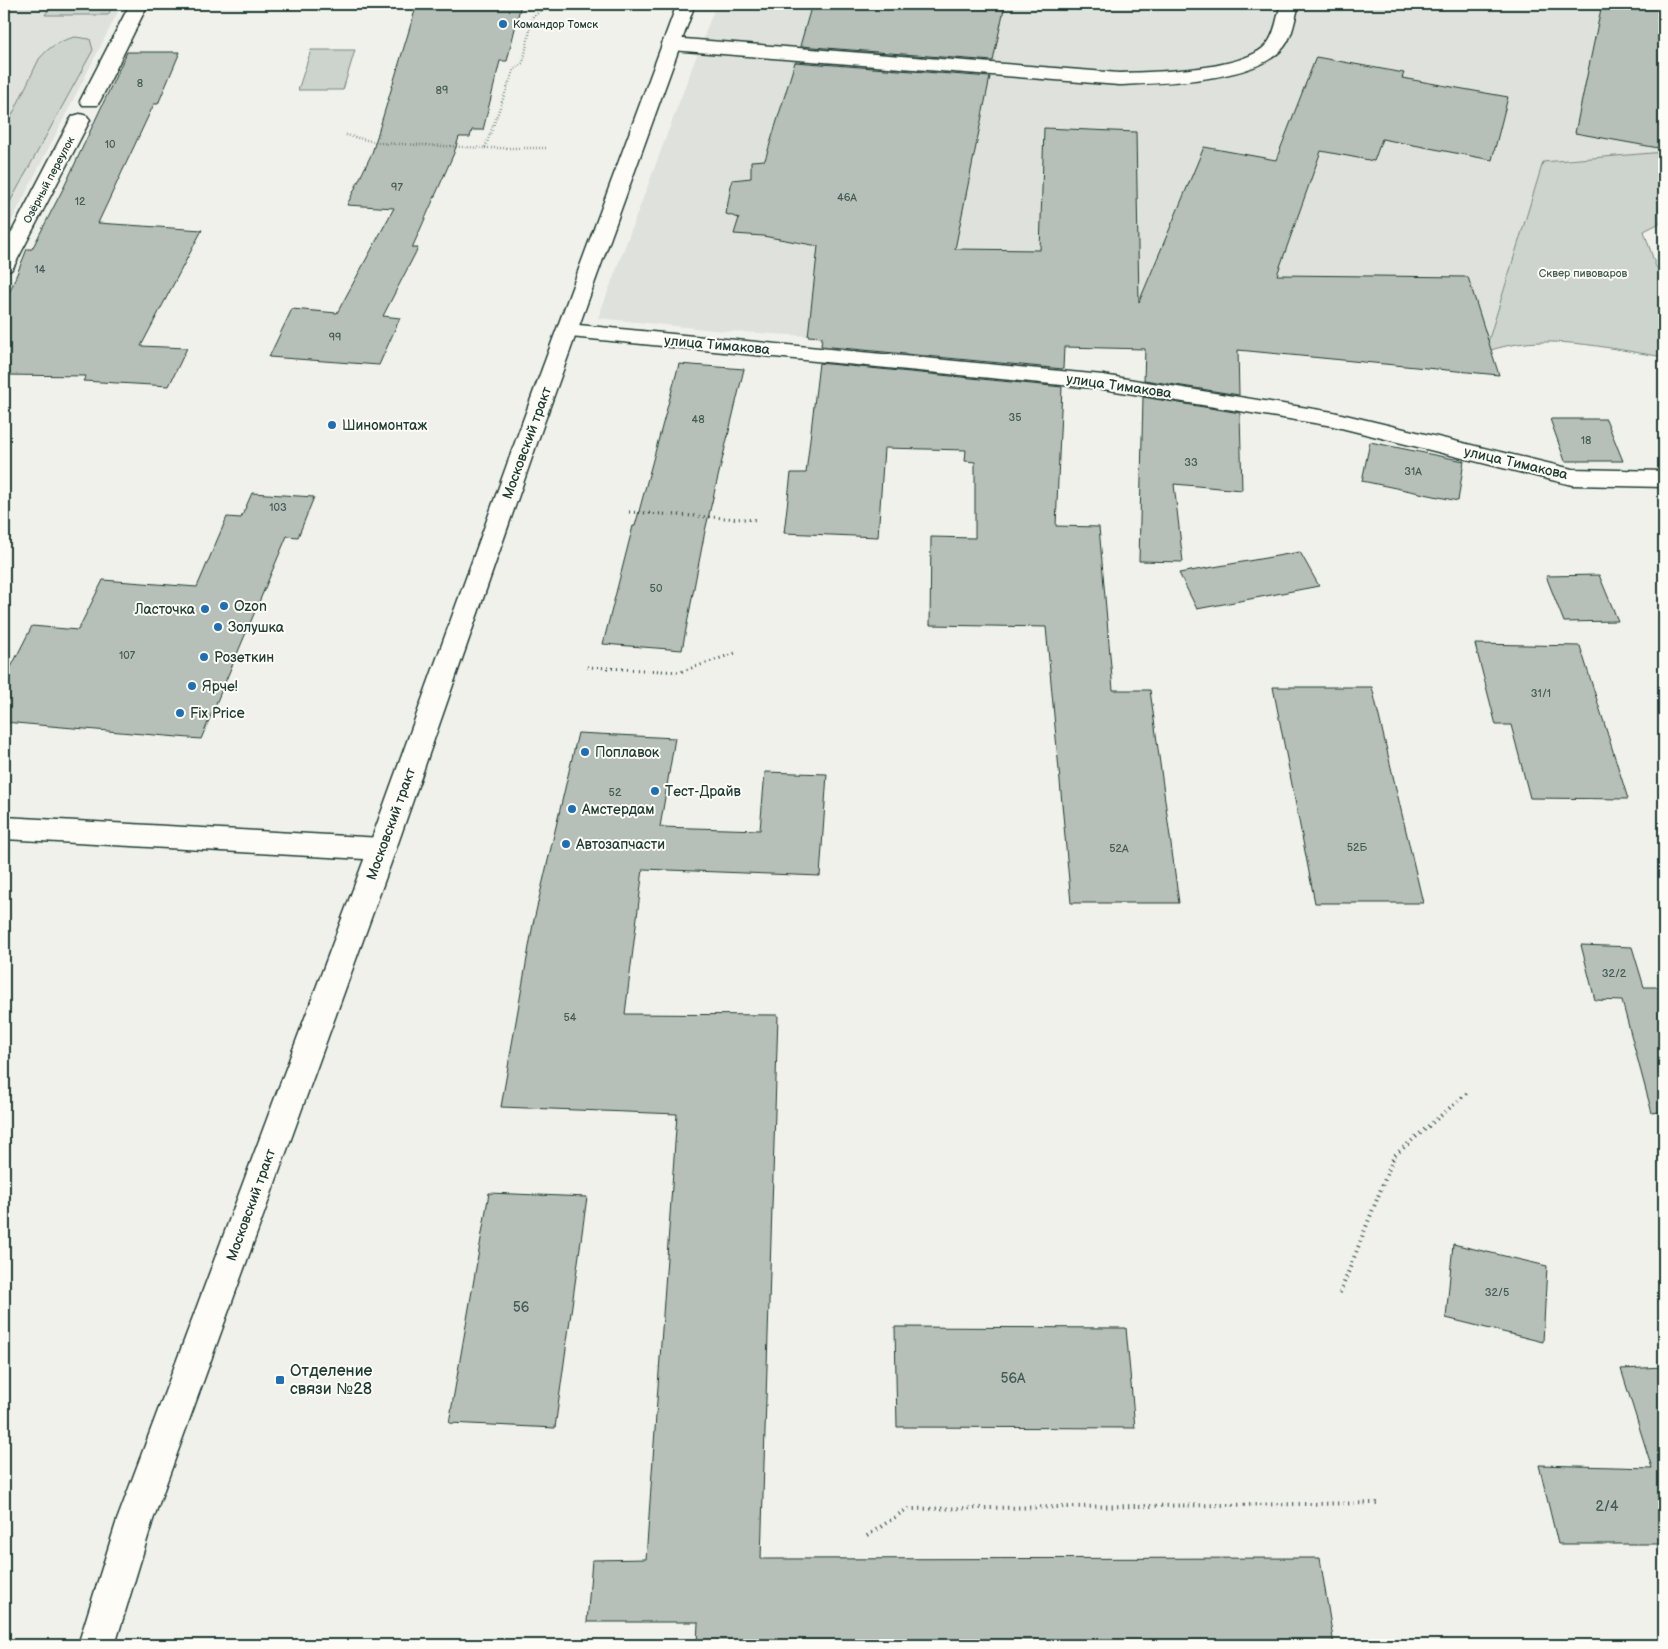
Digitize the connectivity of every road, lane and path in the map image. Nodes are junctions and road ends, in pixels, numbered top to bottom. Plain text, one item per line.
1 (139, 4) edge
2 (552, 4) edge
3 (686, 4) edge
4 (1290, 4) edge
5 (671, 44) junction
6 (90, 101) dead end
7 (80, 120) dead end
8 (346, 135) dead end
9 (485, 148) junction
10 (547, 148) dead end
11 (4, 266) edge
12 (568, 331) junction
13 (1664, 479) edge
14 (629, 512) dead end
15 (758, 520) dead end
16 (738, 652) dead end
17 (587, 667) dead end
18 (4, 828) edge
19 (382, 849) junction
20 (1468, 1093) dead end
21 (1340, 1293) dead end
22 (1380, 1503) dead end
23 (867, 1536) dead end
24 (96, 1645) edge

1 - 6 main road
2 - 9 path
3 - 5 main road, Московский тракт
4 - 5 main road
5 - 12 main road, Московский тракт
7 - 11 main road, Озёрный переулок
8 - 9 path
9 - 10 path
12 - 13 main road, улица Тимакова
12 - 19 main road, Московский тракт
14 - 15 path
16 - 17 path
18 - 19 main road
19 - 24 main road, Московский тракт
20 - 21 path
22 - 23 path

